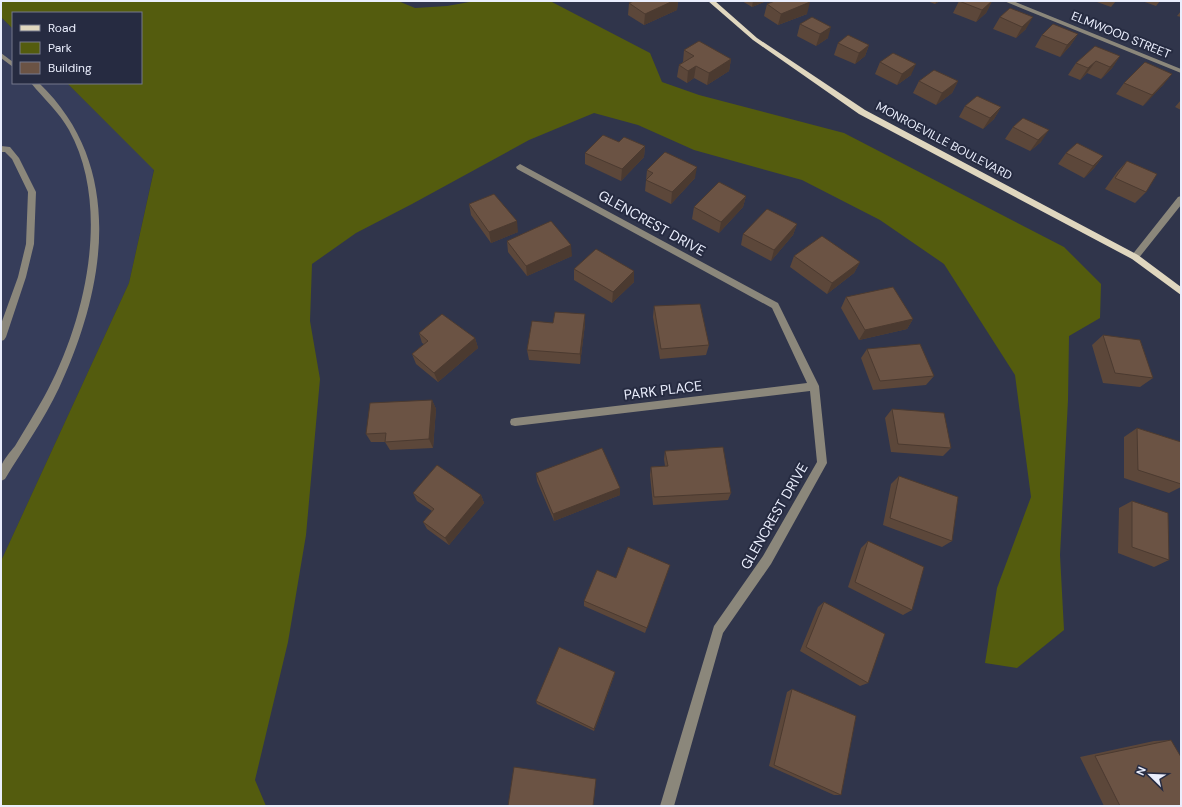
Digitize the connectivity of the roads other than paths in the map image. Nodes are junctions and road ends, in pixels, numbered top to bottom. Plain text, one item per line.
1 (711, 1) edge
2 (1007, 1) edge
3 (1, 55) edge
4 (12, 64) edge
5 (1181, 71) edge
6 (37, 84) edge
7 (1, 149) edge
8 (520, 167) dead end
9 (1181, 199) edge
10 (1135, 257) junction
11 (1179, 289) edge
12 (1181, 296) edge
13 (1, 337) edge
14 (814, 386) junction
15 (515, 422) dead end
16 (1, 476) edge
17 (667, 806) edge

1 - 10 main road, MONROEVILLE BOULEVARD
2 - 5 street, ELMWOOD STREET
3 - 4 street
6 - 16 street
7 - 13 street
8 - 14 street, GLENCREST DRIVE
9 - 10 street
10 - 11 main road, MONROEVILLE BOULEVARD
11 - 12 street
14 - 15 street, PARK PLACE
14 - 17 street, GLENCREST DRIVE

